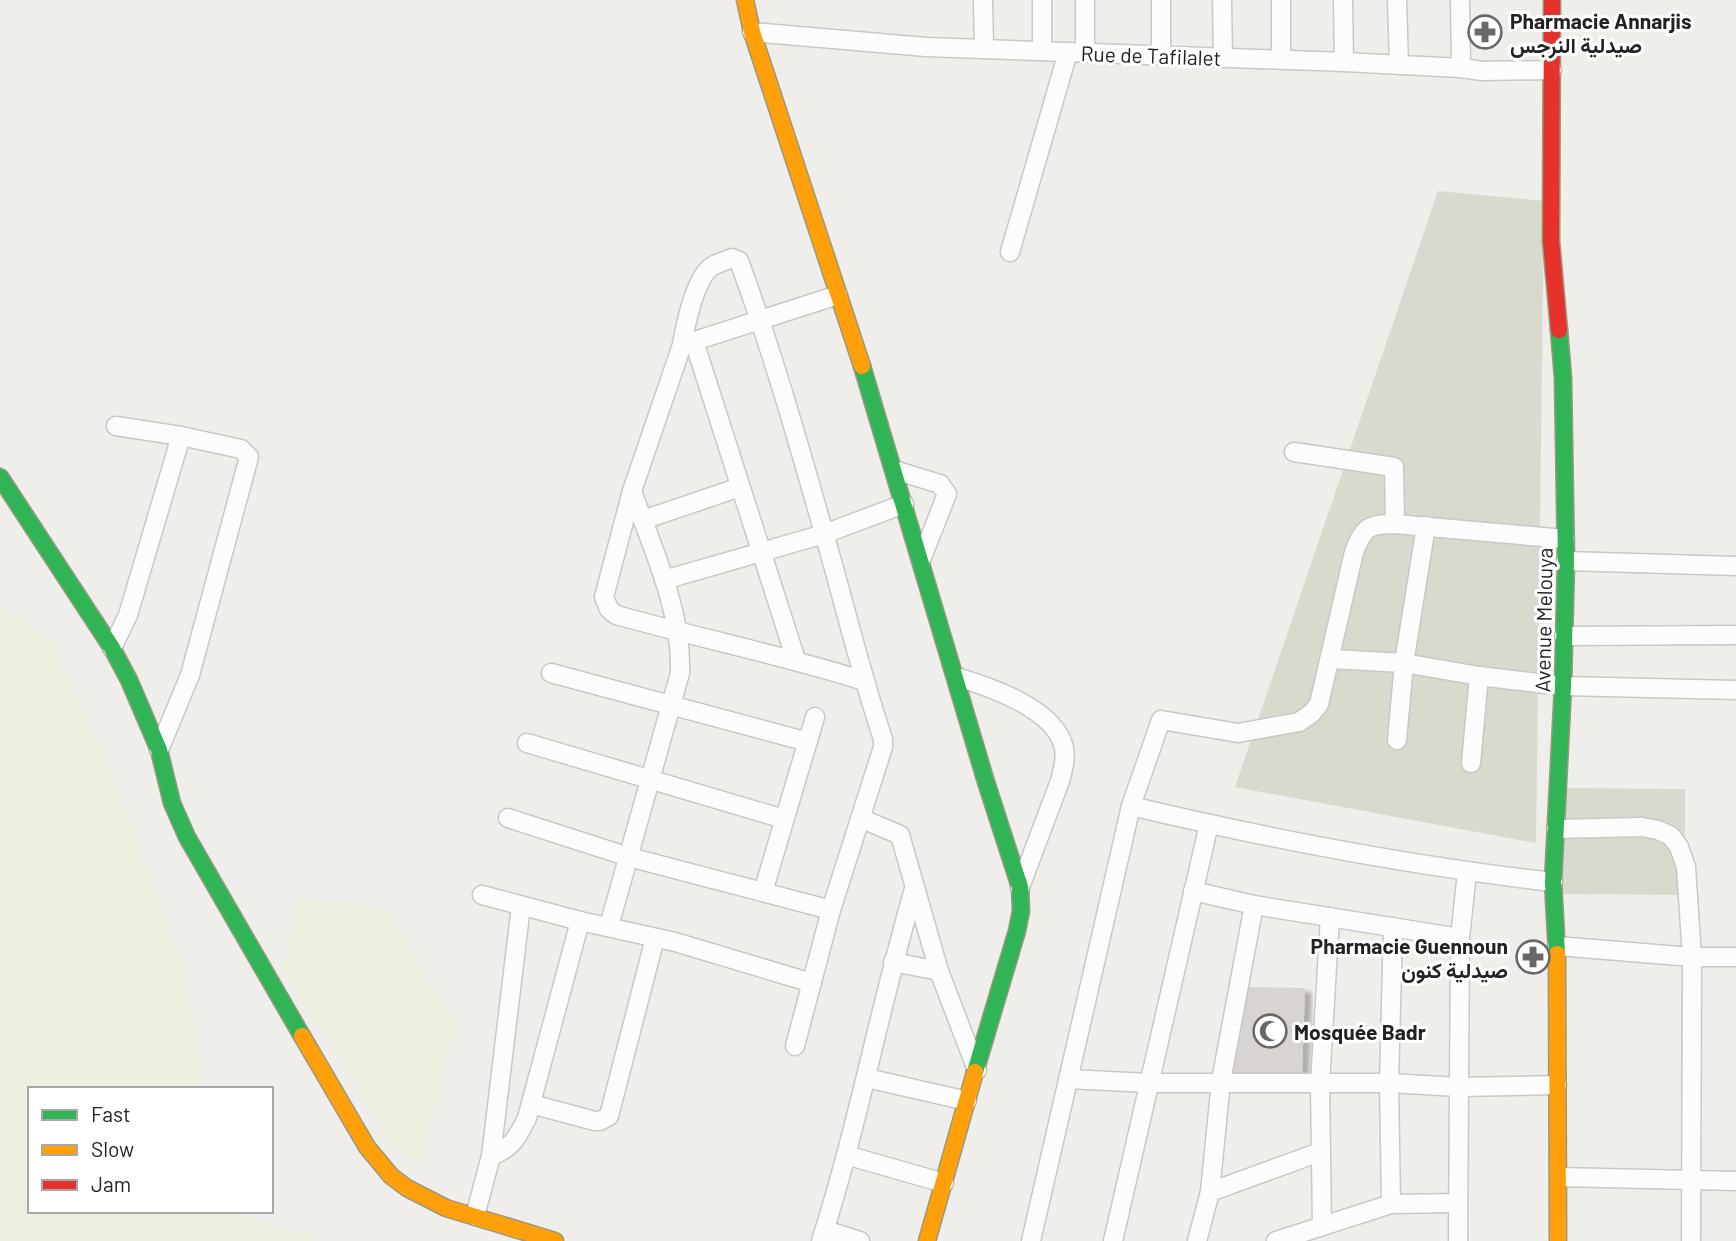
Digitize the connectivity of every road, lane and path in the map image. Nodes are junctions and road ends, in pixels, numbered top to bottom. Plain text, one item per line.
1 (745, 0) edge
2 (984, 0) edge
3 (1042, 0) edge
4 (1085, 0) edge
5 (1161, 0) edge
6 (1222, 0) edge
7 (1281, 0) edge
8 (1343, 0) edge
9 (1397, 0) edge
10 (1460, 0) edge
11 (1552, 0) edge
12 (752, 32) junction
13 (984, 49) junction
14 (1042, 51) junction
15 (1076, 52) junction
16 (1161, 55) junction
17 (1223, 58) junction
18 (1281, 60) junction
19 (1344, 62) junction
20 (1399, 65) junction
21 (1461, 68) junction
22 (1552, 70) junction
23 (1010, 252) dead end
24 (838, 295) junction
25 (760, 320) junction
26 (688, 343) junction
27 (116, 426) dead end
28 (181, 436) junction
29 (1294, 452) dead end
30 (894, 470) junction
31 (0, 477) edge
32 (740, 487) junction
33 (632, 491) junction
34 (904, 504) junction
35 (643, 520) junction
36 (1395, 524) junction
37 (1426, 526) junction
38 (824, 534) junction
39 (1565, 539) junction
40 (760, 552) junction
41 (921, 560) junction
42 (1566, 561) junction
43 (1736, 566) edge
44 (664, 580) junction
45 (679, 632) junction
46 (1736, 635) edge
47 (1564, 636) junction
48 (112, 648) junction
49 (1331, 659) junction
50 (796, 660) junction
51 (1404, 663) junction
52 (551, 673) dead end
53 (1479, 676) junction
54 (957, 677) junction
55 (864, 681) junction
56 (1563, 685) junction
57 (1736, 690) edge
58 (672, 705) junction
59 (815, 718) dead end
60 (1397, 740) dead end
61 (808, 742) junction
62 (527, 744) dead end
63 (159, 750) junction
64 (1471, 763) dead end
65 (650, 778) junction
66 (1131, 806) junction
67 (508, 818) dead end
68 (860, 818) junction
69 (784, 819) junction
70 (1209, 824) junction
71 (1556, 829) junction
72 (629, 857) junction
73 (1467, 872) junction
74 (1553, 882) junction
75 (1020, 887) junction
76 (914, 889) junction
77 (1193, 891) junction
78 (763, 892) junction
79 (482, 895) dead end
80 (1254, 905) junction
81 (521, 906) junction
82 (831, 910) junction
83 (1331, 917) junction
84 (580, 921) junction
85 (609, 926) junction
86 (1393, 927) junction
87 (1460, 938) junction
88 (655, 939) junction
89 (1557, 946) junction
90 (1692, 957) junction
91 (1736, 957) edge
92 (893, 961) junction
93 (939, 971) junction
94 (812, 983) junction
95 (795, 1046) dead end
96 (976, 1070) junction
97 (867, 1078) junction
98 (1068, 1079) junction
99 (1221, 1081) junction
100 (1149, 1083) junction
101 (1389, 1083) junction
102 (1320, 1084) junction
103 (1557, 1085) junction
104 (1459, 1087) junction
105 (967, 1101) junction
106 (531, 1104) junction
107 (1320, 1152) junction
108 (846, 1155) junction
109 (491, 1156) junction
110 (1559, 1177) junction
111 (1690, 1180) junction
112 (1736, 1181) edge
113 (944, 1183) junction
114 (1210, 1192) junction
115 (1458, 1203) junction
116 (1391, 1204) junction
117 (475, 1216) junction
118 (1322, 1226) junction
119 (823, 1235) edge
120 (555, 1241) edge
121 (860, 1241) edge
122 (927, 1241) edge
123 (1031, 1241) edge
124 (1113, 1241) edge
125 (1197, 1241) edge
126 (1276, 1241) edge
127 (1458, 1241) edge
128 (1558, 1241) edge
129 (1691, 1241) edge

1 - 12 street
2 - 13 street
3 - 14 street
4 - 15 street
5 - 16 street
6 - 17 street
7 - 18 street
8 - 19 street
9 - 20 street
10 - 21 street
11 - 22 street, Avenue Melouya
12 - 13 street, Rue de Tafilalet
12 - 24 street
13 - 14 street, Rue de Tafilalet
14 - 15 street, Rue de Tafilalet
15 - 16 street, Rue de Tafilalet
15 - 23 street
16 - 17 street, Rue de Tafilalet
17 - 18 street, Rue de Tafilalet
18 - 19 street, Rue de Tafilalet
19 - 20 street, Rue de Tafilalet
20 - 21 street, Rue de Tafilalet
21 - 22 street, Rue de Tafilalet
22 - 39 street, Avenue Melouya
24 - 25 street
24 - 30 street
25 - 26 street
25 - 26 street
25 - 38 street
26 - 32 street
26 - 33 street
27 - 28 street
28 - 48 street
28 - 63 street
29 - 36 street
30 - 34 street
30 - 41 street
31 - 48 street
32 - 35 street
32 - 40 street
33 - 35 street
33 - 45 street
34 - 38 street
34 - 41 street
35 - 44 street
36 - 37 street
36 - 49 street
37 - 39 street
37 - 51 street
38 - 40 street
38 - 55 street
39 - 42 street, Avenue Melouya
40 - 44 street
40 - 50 street
41 - 54 street
42 - 43 street
42 - 47 street, Avenue Melouya
44 - 45 street
45 - 50 street
45 - 58 street
46 - 47 street
47 - 56 street, Avenue Melouya
48 - 63 street
49 - 51 street
49 - 66 street
50 - 55 street
51 - 53 street
51 - 60 street
52 - 58 street
53 - 56 street
53 - 64 street
54 - 75 street
54 - 75 street
55 - 68 street
56 - 57 street
56 - 71 street, Avenue Melouya
58 - 61 street
58 - 65 street
59 - 61 street
61 - 69 street
62 - 65 street
63 - 117 street
65 - 69 street
65 - 72 street
66 - 70 street
66 - 98 street
67 - 72 street
68 - 76 street
68 - 82 street
69 - 78 street
70 - 73 street
70 - 77 street
71 - 74 street, Avenue Melouya
71 - 90 street
72 - 78 street
72 - 85 street
73 - 74 street
73 - 87 street
74 - 89 street, Avenue Melouya
75 - 96 street
76 - 92 street
76 - 93 street
77 - 80 street
77 - 100 street
78 - 82 street
79 - 81 street
80 - 83 street
80 - 99 street
81 - 84 street
81 - 109 street
82 - 94 street
83 - 86 street
83 - 102 street
84 - 85 street
84 - 106 street
85 - 88 street
86 - 87 street
86 - 101 street
87 - 104 street
88 - 94 street
88 - 106 street
89 - 90 street
89 - 103 street, Avenue Melouya
90 - 91 street
90 - 111 street
92 - 93 street
92 - 97 street
93 - 96 street
94 - 95 street
96 - 105 street
97 - 105 street
97 - 108 street
98 - 100 street
98 - 123 street
99 - 100 street
99 - 102 street
99 - 114 street
100 - 124 street
101 - 102 street
101 - 104 street
101 - 116 street
102 - 107 street
103 - 104 street
103 - 110 street, Avenue Melouya
104 - 115 street
105 - 113 street
106 - 109 street
107 - 114 street
107 - 118 street
108 - 113 street
108 - 119 street
109 - 117 street
110 - 111 street
110 - 128 street, Avenue Melouya
111 - 112 street
111 - 129 street
113 - 122 street
114 - 125 street
115 - 116 street
115 - 127 street
116 - 118 street
117 - 120 street
118 - 126 street
119 - 121 street

